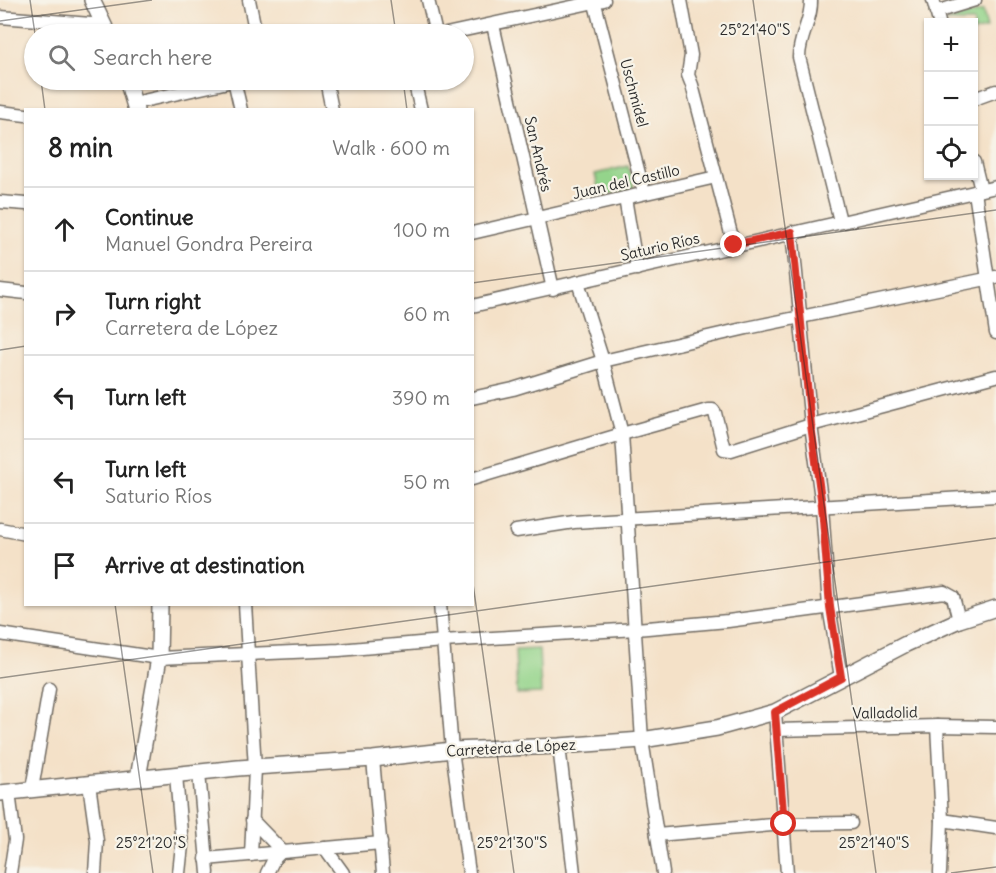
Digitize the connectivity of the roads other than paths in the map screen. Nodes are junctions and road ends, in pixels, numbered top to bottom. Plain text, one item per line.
1 (92, 0) edge
2 (249, 0) edge
3 (428, 0) edge
4 (681, 0) edge
5 (811, 0) edge
6 (975, 0) edge
7 (597, 1) edge
8 (936, 11) edge
9 (0, 17) edge
10 (57, 24) edge
11 (103, 24) edge
12 (254, 24) edge
13 (434, 24) edge
14 (493, 25) junction
15 (474, 29) edge
16 (130, 90) edge
17 (197, 90) edge
18 (237, 90) edge
19 (328, 90) edge
20 (416, 90) edge
21 (996, 91) edge
22 (978, 98) edge
23 (135, 106) edge
24 (241, 108) edge
25 (332, 108) edge
26 (421, 108) edge
27 (0, 112) edge
28 (24, 115) edge
29 (716, 177) junction
30 (976, 180) edge
31 (996, 187) edge
32 (978, 191) junction
33 (645, 193) junction
34 (626, 198) junction
35 (0, 202) edge
36 (24, 204) edge
37 (537, 218) junction
38 (840, 221) junction
39 (792, 232) junction
40 (474, 233) edge
41 (734, 245) junction
42 (637, 269) junction
43 (992, 278) edge
44 (578, 282) junction
45 (554, 289) junction
46 (0, 290) edge
47 (24, 293) edge
48 (474, 306) edge
49 (800, 317) junction
50 (996, 333) edge
51 (603, 361) junction
52 (996, 376) edge
53 (474, 398) edge
54 (811, 425) junction
55 (622, 434) junction
56 (474, 478) edge
57 (996, 496) edge
58 (822, 506) junction
59 (628, 518) junction
60 (0, 529) edge
61 (516, 531) dead end
62 (24, 534) edge
63 (160, 606) edge
64 (245, 606) edge
65 (440, 606) edge
66 (830, 607) junction
67 (996, 608) edge
68 (959, 620) junction
69 (636, 630) junction
70 (0, 634) edge
71 (443, 641) junction
72 (250, 652) junction
73 (159, 658) junction
74 (841, 677) junction
75 (48, 688) dead end
76 (775, 712) junction
77 (937, 726) junction
78 (996, 727) edge
79 (776, 730) junction
80 (642, 740) junction
81 (559, 746) junction
82 (452, 750) junction
83 (374, 759) junction
84 (255, 768) junction
85 (199, 773) junction
86 (176, 775) junction
87 (138, 778) junction
88 (89, 784) junction
89 (32, 789) junction
90 (4, 792) edge
91 (252, 820) junction
92 (942, 820) junction
93 (784, 824) junction
94 (851, 824) dead end
95 (996, 828) edge
96 (657, 835) junction
97 (381, 843) junction
98 (325, 848) junction
99 (282, 851) junction
100 (251, 855) junction
101 (206, 859) junction
102 (10, 873) edge
103 (95, 873) edge
104 (179, 873) edge
105 (208, 873) edge
106 (267, 873) edge
107 (343, 873) edge
108 (383, 873) edge
109 (468, 873) edge
110 (574, 873) edge
111 (663, 873) edge
112 (788, 873) edge
113 (940, 873) edge

1 - 11 main road
2 - 12 street
3 - 13 street
4 - 29 street
5 - 38 street
6 - 8 street
7 - 14 street
7 - 33 street, Uschmidel
9 - 10 street
14 - 15 street
14 - 37 street, San Andrés
16 - 23 main road
17 - 23 street
18 - 24 street
19 - 25 street
20 - 26 street
21 - 22 street
27 - 28 street
29 - 33 street, Juan del Castillo
29 - 41 street
30 - 32 street
31 - 32 street, Saturio Ríos
32 - 38 street, Saturio Ríos
32 - 43 street
33 - 34 street, Juan del Castillo
34 - 37 street, Juan del Castillo
34 - 42 street
35 - 36 street
37 - 40 street, Juan del Castillo
37 - 45 street, San Andrés
38 - 39 street, Saturio Ríos
39 - 41 street, Saturio Ríos
39 - 49 street
41 - 42 street, Saturio Ríos
42 - 44 street, Saturio Ríos
43 - 49 street
43 - 50 street
44 - 45 street, Saturio Ríos
44 - 51 street
45 - 48 street, Saturio Ríos
46 - 47 street
49 - 51 street
49 - 54 street
51 - 53 street
51 - 55 street
52 - 54 street
54 - 55 street
54 - 58 street
55 - 56 street
55 - 59 street
57 - 58 street
58 - 59 street
58 - 66 street
59 - 61 street
59 - 69 street
60 - 62 street
63 - 73 main road
64 - 72 street
65 - 71 street
66 - 68 street
66 - 69 street
66 - 74 street
67 - 68 main road, Carretera de López
68 - 74 main road, Carretera de López
69 - 71 street
69 - 80 street
70 - 73 street
71 - 72 street
71 - 82 street
72 - 73 street
72 - 84 street
73 - 87 main road
74 - 76 main road, Carretera de López
75 - 89 street
76 - 79 street
76 - 80 main road, Carretera de López
77 - 78 street, Valladolid
77 - 79 street, Valladolid
77 - 92 street
79 - 93 street
80 - 81 main road, Carretera de López
80 - 96 street
81 - 82 main road, Carretera de López
81 - 110 street
82 - 83 main road, Carretera de López
82 - 109 street
83 - 84 main road, Carretera de López
83 - 97 street
84 - 85 main road, Carretera de López
84 - 91 street
85 - 86 main road, Carretera de López
85 - 101 street
86 - 87 main road, Carretera de López
86 - 104 street
87 - 88 main road, Carretera de López
88 - 89 main road, Carretera de López
88 - 103 street
89 - 90 main road, Carretera de López
90 - 102 street
91 - 99 street
91 - 100 street
92 - 95 street
92 - 113 street
93 - 94 street
93 - 96 street
93 - 112 street
96 - 111 street
97 - 98 street
97 - 108 street
98 - 99 street
98 - 107 street
99 - 100 street
99 - 106 street
100 - 101 street
101 - 105 street

